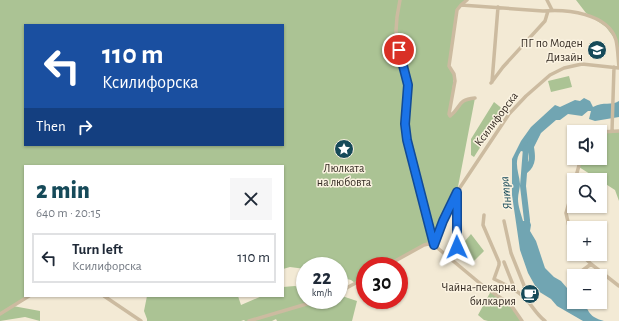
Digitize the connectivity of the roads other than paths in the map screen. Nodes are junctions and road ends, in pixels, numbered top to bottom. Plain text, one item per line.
1 (400, 0) edge
2 (468, 0) edge
3 (547, 0) edge
4 (461, 5) junction
5 (498, 8) junction
6 (550, 10) junction
7 (617, 67) edge
8 (475, 98) dead end
9 (607, 131) edge
10 (612, 131) junction
11 (619, 131) edge
12 (457, 192) junction
13 (567, 210) edge
14 (484, 215) dead end
15 (504, 221) dead end
16 (568, 221) edge
17 (434, 245) junction
18 (457, 247) dead end
19 (402, 257) edge
20 (588, 261) edge
21 (504, 262) dead end
22 (591, 264) junction
23 (584, 269) edge
24 (619, 286) edge
25 (516, 291) junction
26 (27, 297) edge
27 (105, 297) edge
28 (525, 298) junction
29 (296, 307) edge
30 (0, 314) edge
31 (141, 321) edge
32 (249, 321) edge
33 (522, 321) edge
34 (545, 321) edge

1 - 17 street
2 - 4 street
3 - 6 street
4 - 5 street
4 - 8 street
5 - 6 street
5 - 6 street
6 - 7 street
7 - 10 street
7 - 12 street, Ксилифорска
9 - 10 street
10 - 11 street
12 - 17 street, Ксилифорска
12 - 18 street
13 - 16 street
14 - 25 street
15 - 28 street
17 - 19 street
17 - 33 street
20 - 22 street
21 - 25 street
22 - 23 street
22 - 24 street
25 - 28 street
26 - 30 street
27 - 31 street
28 - 34 street
29 - 32 street

